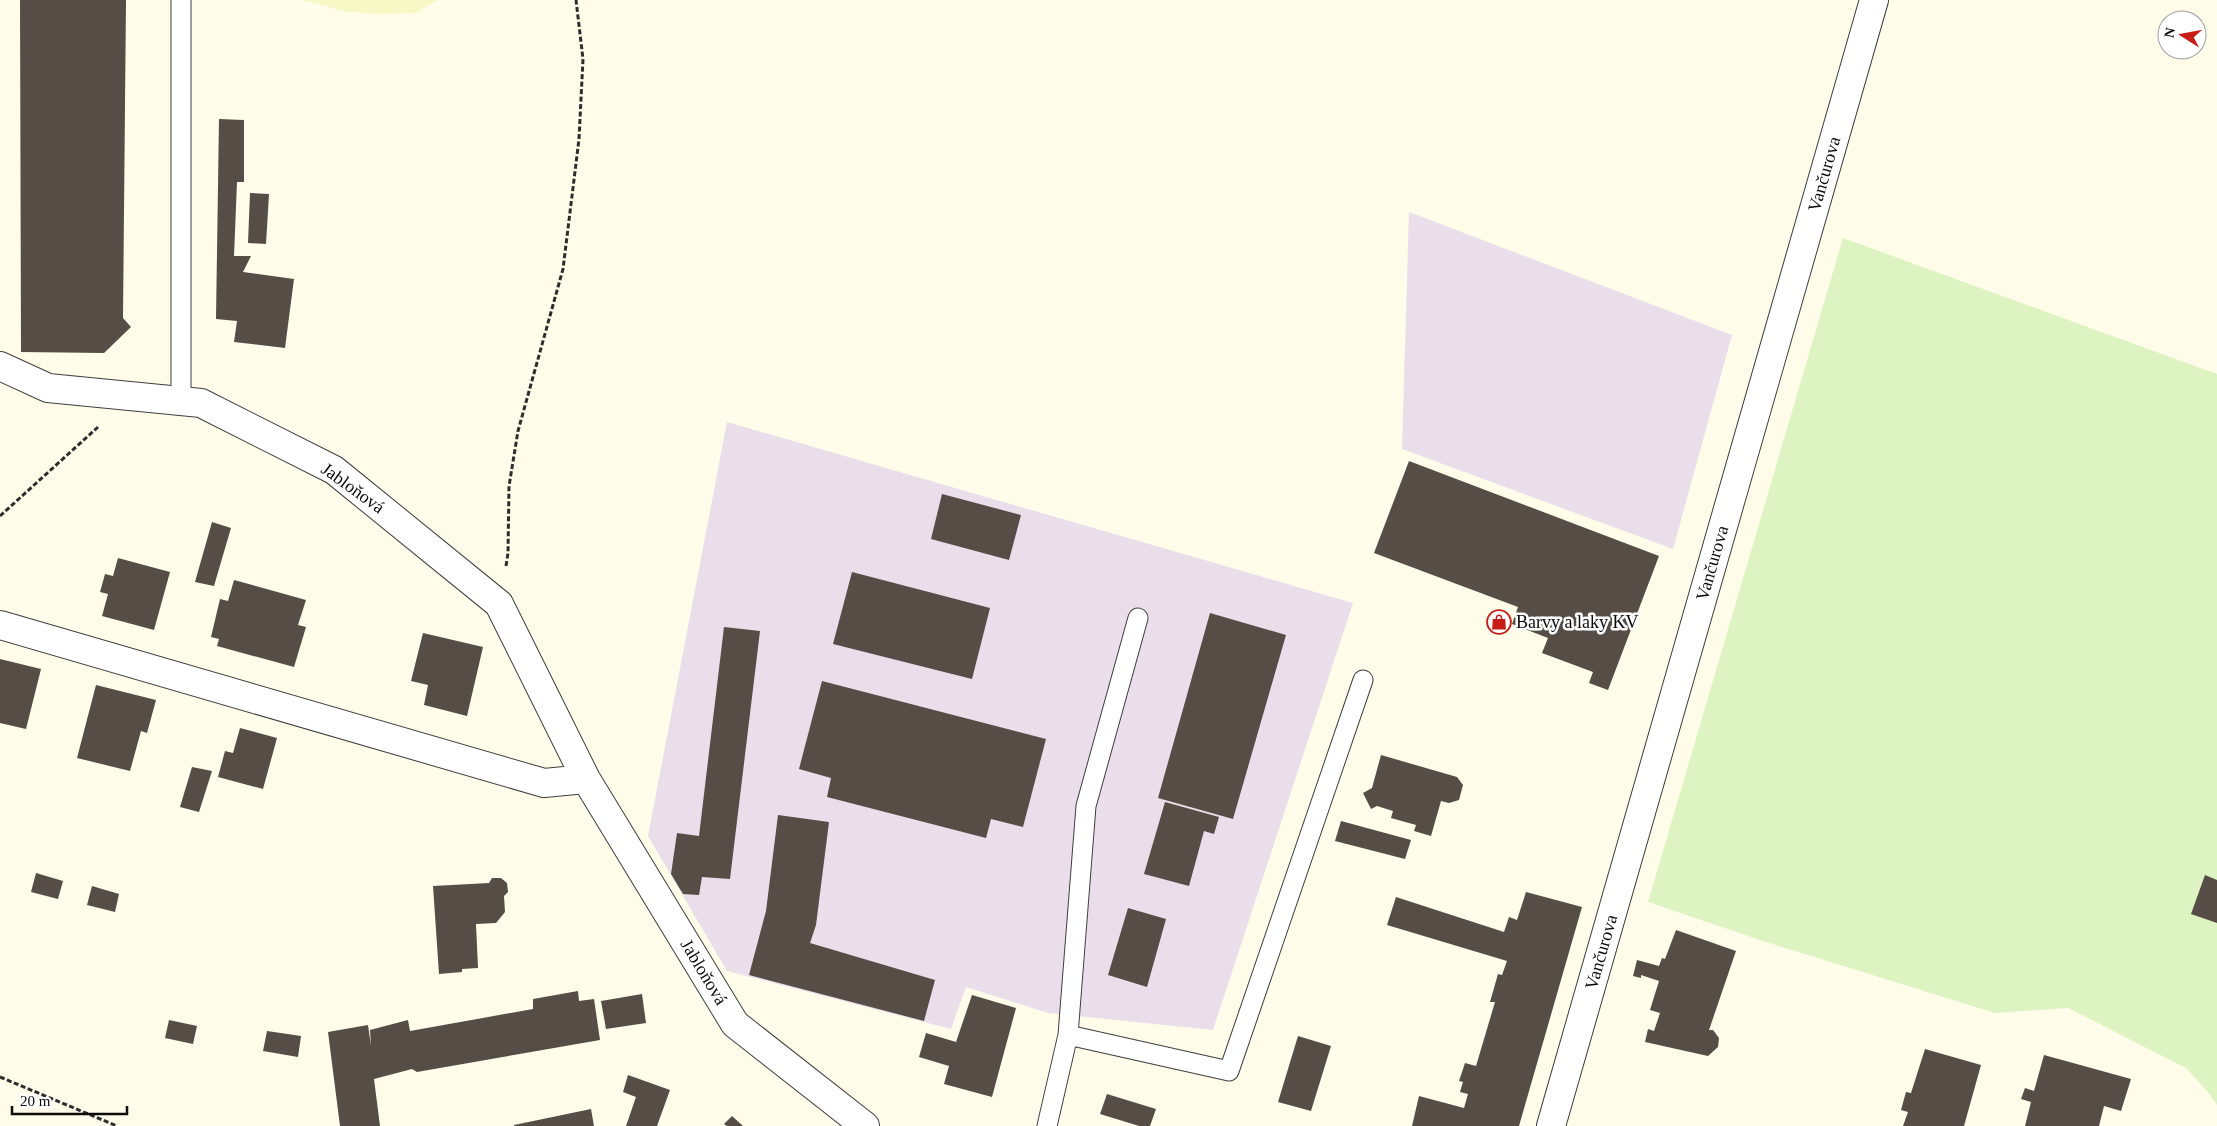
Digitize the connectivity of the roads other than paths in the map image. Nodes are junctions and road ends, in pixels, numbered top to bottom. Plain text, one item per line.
1 (181, 0) edge
2 (1874, 0) edge
3 (0, 366) edge
4 (181, 401) junction
5 (1138, 618) dead end
6 (0, 625) edge
7 (1363, 680) dead end
8 (586, 779) junction
9 (1068, 1035) junction
10 (865, 1126) edge
11 (1047, 1126) edge
12 (1551, 1126) edge

1 - 4 lane
2 - 12 street, Vančurova
3 - 4 street, Jabloňová
4 - 8 street, Jabloňová
5 - 9 lane
6 - 8 street
7 - 9 lane
8 - 10 street, Jabloňová
9 - 11 lane

